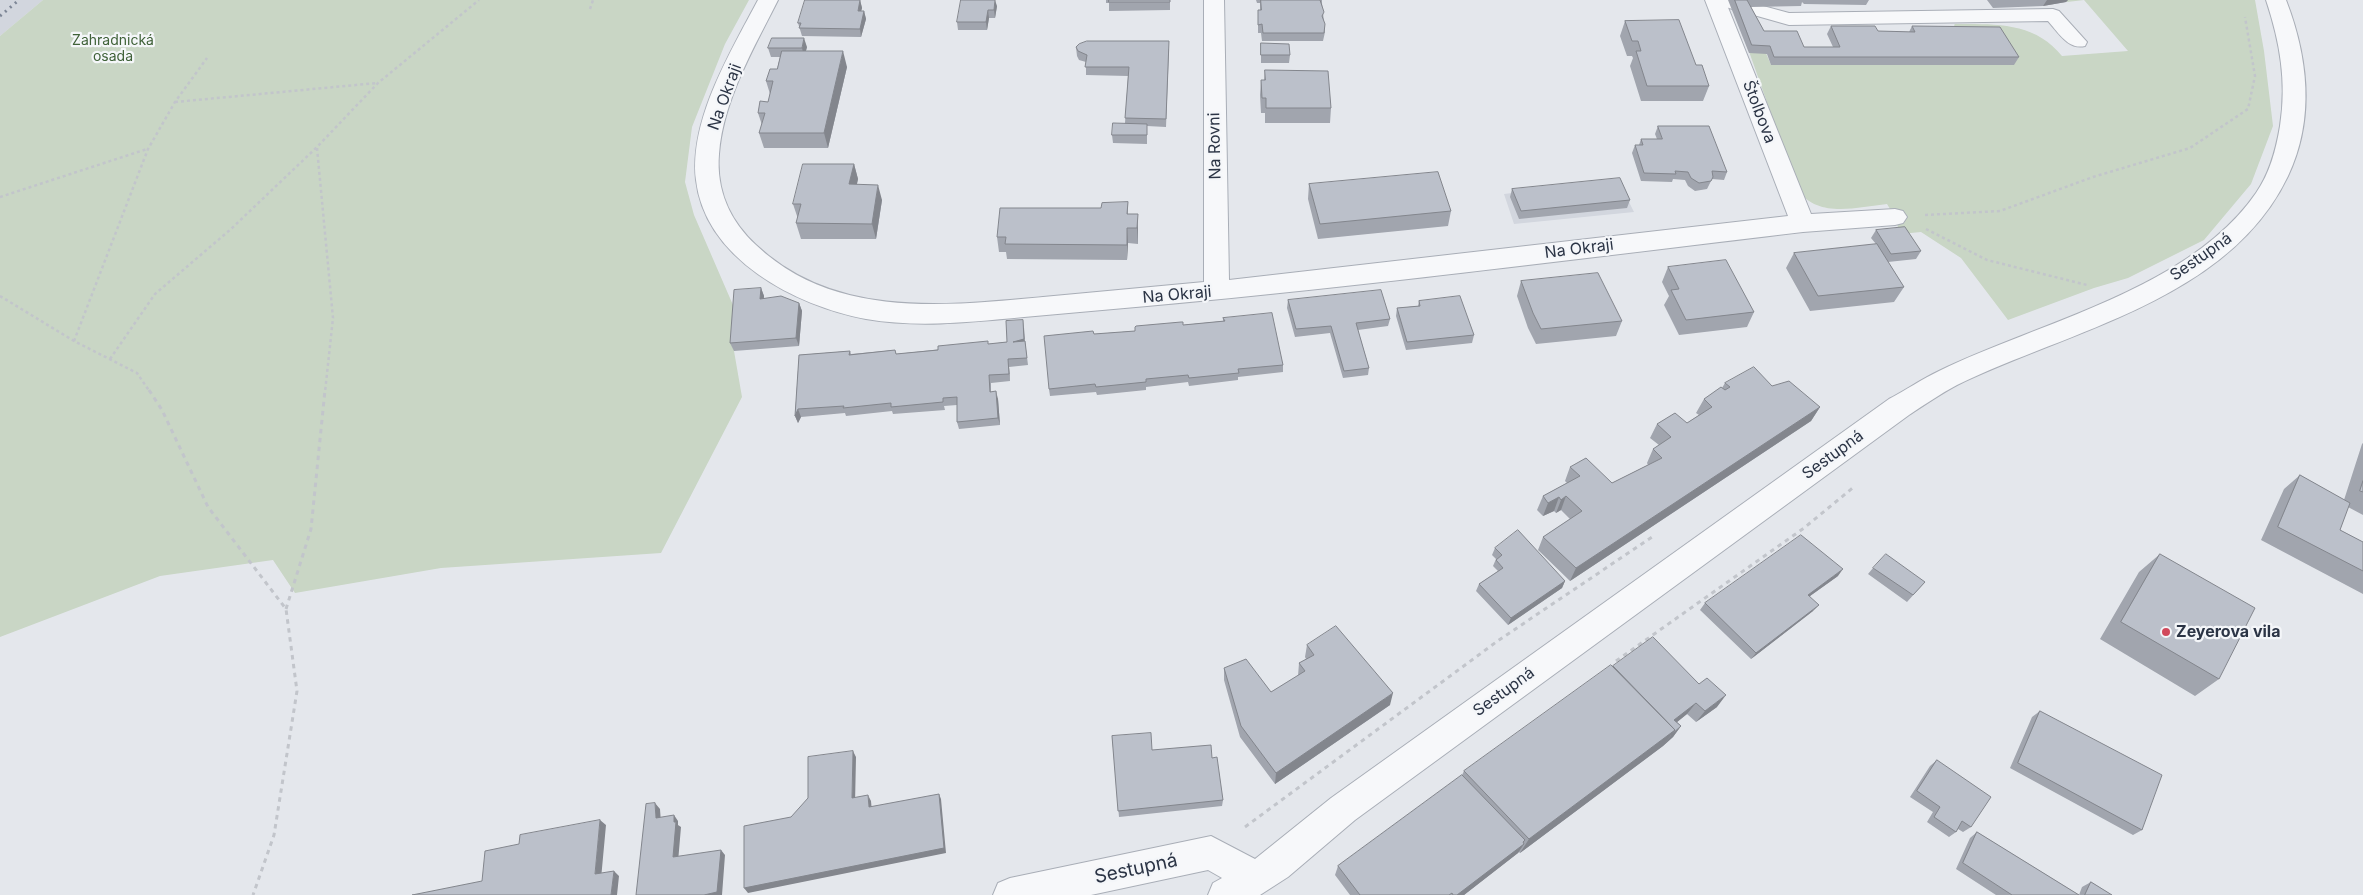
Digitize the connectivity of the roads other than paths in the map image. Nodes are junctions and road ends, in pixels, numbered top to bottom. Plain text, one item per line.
1 (768, 0) edge
2 (1214, 0) edge
3 (1715, 0) edge
4 (1721, 0) edge
5 (2276, 0) edge
6 (2078, 42) dead end
7 (1895, 217) road end
8 (1803, 223) junction
9 (1217, 291) junction
10 (1253, 887) edge
11 (1010, 895) edge
12 (1225, 895) edge

1 - 9 street, Na Okraji
2 - 9 street, Na Rovni
3 - 8 street, Štolbova
4 - 6 lane
5 - 10 street, Sestupná
7 - 8 street, Na Okraji
8 - 9 street, Na Okraji
10 - 11 street, Sestupná
10 - 12 street, Sestupná

